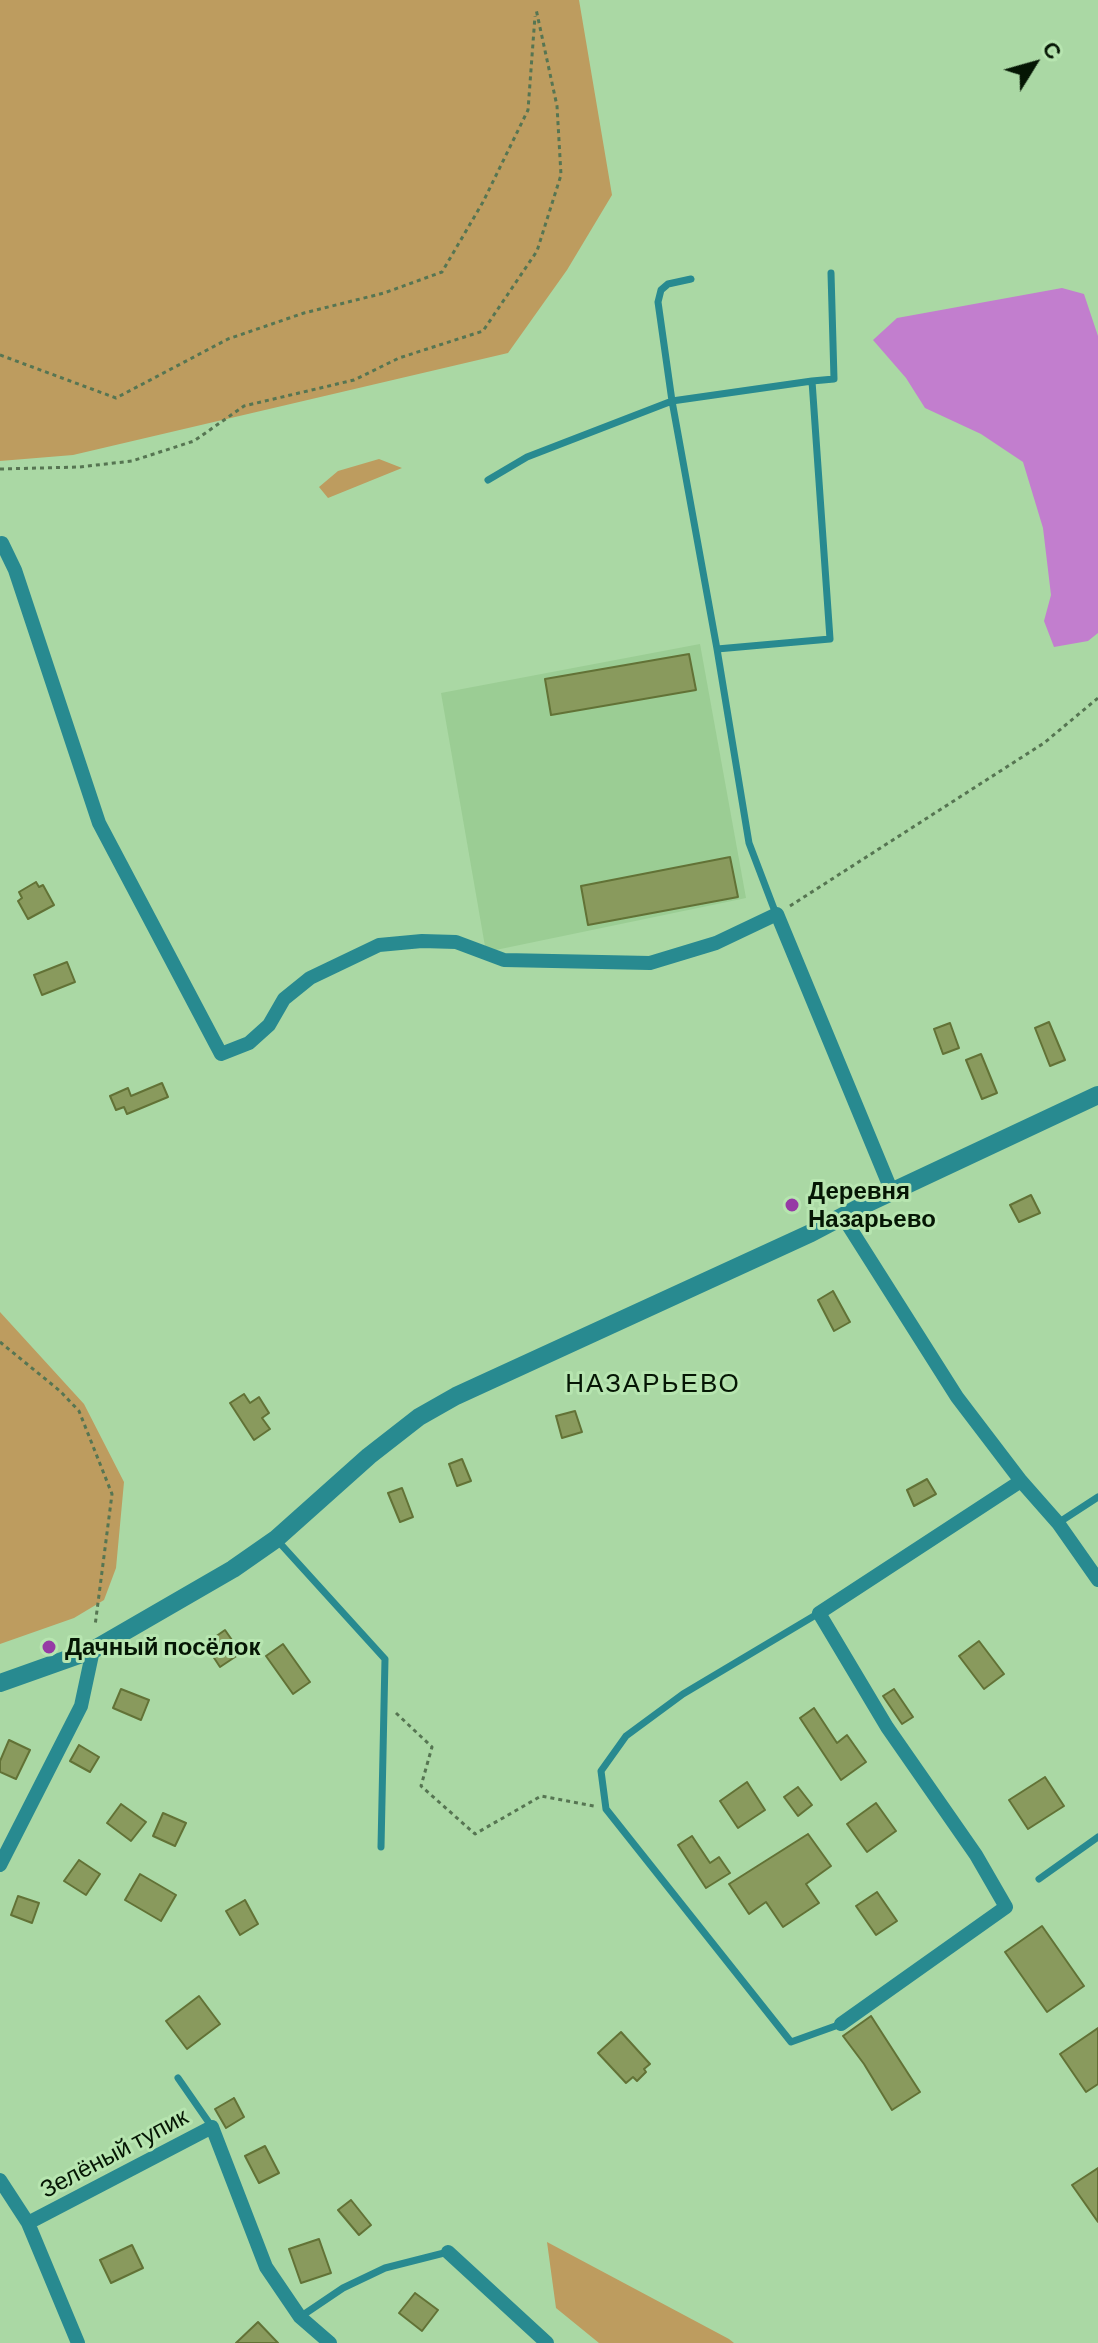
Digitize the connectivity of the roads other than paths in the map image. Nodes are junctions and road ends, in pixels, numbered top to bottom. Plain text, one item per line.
1 (831, 273) dead end
2 (691, 279) dead end
3 (812, 381) junction
4 (672, 401) junction
5 (488, 480) dead end
6 (2, 543) edge
7 (717, 649) junction
8 (777, 914) junction
9 (1098, 1095) edge
10 (892, 1192) junction
11 (843, 1217) junction
12 (1021, 1481) junction
13 (1098, 1497) edge
14 (1058, 1523) junction
15 (276, 1539) junction
16 (1098, 1580) edge
17 (819, 1613) junction
18 (93, 1650) junction
19 (0, 1683) edge
20 (1098, 1837) edge
21 (381, 1847) dead end
22 (0, 1865) edge
23 (1039, 1879) dead end
24 (841, 2024) joint
25 (178, 2078) dead end
26 (212, 2127) junction
27 (0, 2180) edge
28 (28, 2223) junction
29 (448, 2252) joint
30 (300, 2317) junction
31 (78, 2343) edge
32 (330, 2343) edge
33 (547, 2343) edge

1 - 3 lane
2 - 4 lane
3 - 4 lane
3 - 7 lane
4 - 5 lane
4 - 7 lane
6 - 8 street
7 - 8 lane
8 - 10 street
9 - 10 street
10 - 11 street
11 - 12 street
11 - 15 street
12 - 14 street
12 - 17 street
13 - 14 lane
14 - 16 street
15 - 18 street
15 - 21 lane
17 - 24 street
17 - 24 lane
18 - 19 street
18 - 22 street
20 - 23 lane
25 - 26 lane
26 - 28 street, Зелёный тупик
26 - 30 street, Зелёный тупик
27 - 28 street
28 - 31 street
29 - 30 lane
29 - 33 street
30 - 32 street, Зелёный тупик

